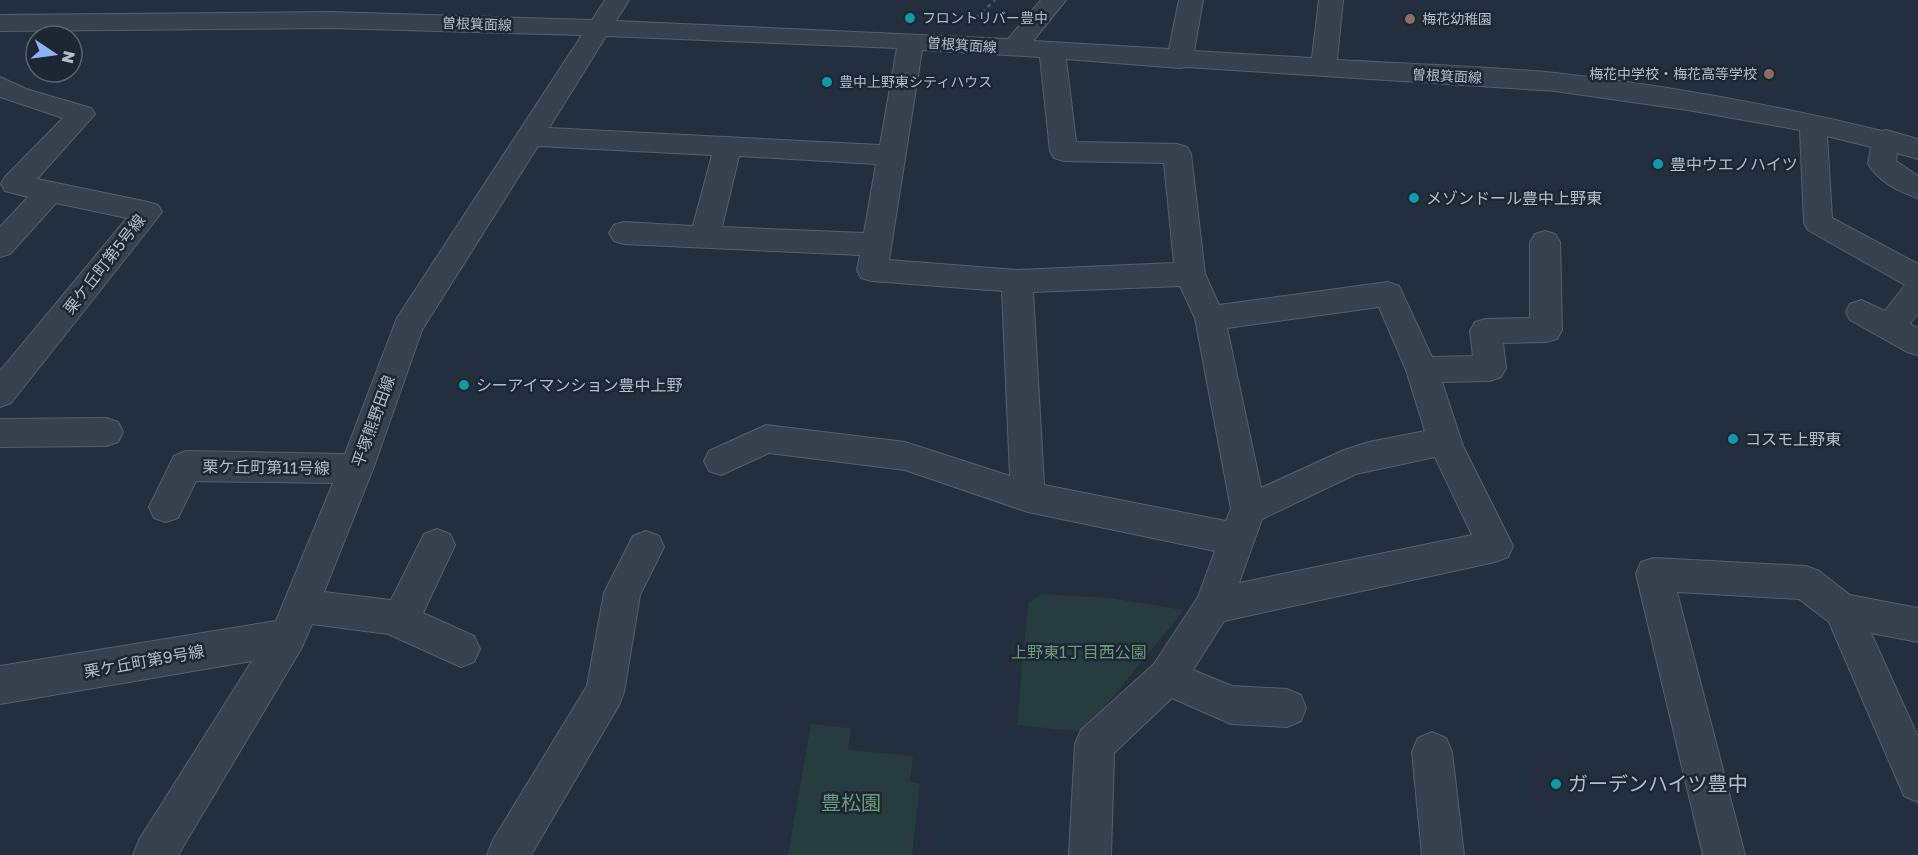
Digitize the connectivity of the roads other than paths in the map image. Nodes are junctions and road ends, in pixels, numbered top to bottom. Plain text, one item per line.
1 (616, 0) edge
2 (1054, 0) edge
3 (1191, 0) edge
4 (1331, 0) edge
5 (0, 23) edge
6 (599, 28) junction
7 (910, 41) junction
8 (1017, 49) junction
9 (1052, 52) junction
10 (1180, 60) junction
11 (1323, 69) junction
12 (6, 98) edge
13 (1813, 123) junction
14 (531, 136) junction
15 (1886, 139) junction
16 (728, 146) junction
17 (1918, 148) edge
18 (891, 155) junction
19 (1918, 188) edge
20 (50, 191) junction
21 (624, 233) dead end
22 (705, 236) junction
23 (1545, 242) dead end
24 (877, 245) junction
25 (0, 246) edge
26 (1190, 274) junction
27 (1918, 278) edge
28 (1017, 281) junction
29 (1918, 290) edge
30 (1861, 312) dead end
31 (1210, 318) junction
32 (1890, 327) junction
33 (1918, 343) edge
34 (1422, 370) junction
35 (0, 394) edge
36 (106, 432) dead end
37 (0, 433) edge
38 (1445, 441) junction
39 (721, 461) dead end
40 (356, 469) junction
41 (1028, 497) junction
42 (166, 507) dead end
43 (1242, 524) junction
44 (436, 545) dead end
45 (646, 547) dead end
46 (1213, 606) junction
47 (1842, 610) junction
48 (400, 621) junction
49 (294, 622) junction
50 (1918, 625) edge
51 (461, 649) dead end
52 (1167, 677) junction
53 (0, 685) edge
54 (1287, 708) dead end
55 (1432, 752) dead end
56 (1918, 782) edge
57 (157, 854) edge
58 (508, 855) edge
59 (1090, 855) edge
60 (1443, 855) edge
61 (1724, 855) edge

1 - 6 street, 平塚熊野田線
2 - 8 street
3 - 10 street
4 - 11 street
5 - 6 street, 曽根箕面線
6 - 7 street, 曽根箕面線
6 - 14 street, 平塚熊野田線
7 - 8 street, 曽根箕面線
7 - 18 street
8 - 9 street, 曽根箕面線
9 - 10 street, 曽根箕面線
9 - 26 street
10 - 11 street, 曽根箕面線
11 - 13 street, 曽根箕面線
12 - 20 street, 栗ケ丘町第5号線
13 - 15 street, 曽根箕面線
13 - 27 street
14 - 16 street
14 - 40 street, 平塚熊野田線
15 - 17 street, 曽根箕面線
15 - 19 street
16 - 18 street
16 - 22 street
18 - 24 street
20 - 25 street
20 - 35 street, 栗ケ丘町第5号線
21 - 22 street
22 - 24 street
23 - 34 street
24 - 28 street
26 - 28 street
26 - 31 street
28 - 41 street
29 - 32 street
30 - 32 street
31 - 34 street
31 - 43 street
32 - 33 street
34 - 38 street
36 - 37 street
38 - 43 street
38 - 46 street
39 - 41 street
40 - 42 street, 栗ケ丘町第11号線
40 - 49 street, 平塚熊野田線
41 - 43 street
43 - 46 street
44 - 48 street
45 - 58 street
46 - 52 street
47 - 50 street
47 - 56 street
47 - 61 street
48 - 49 street, 栗ケ丘町第9号線
48 - 51 street, 栗ケ丘町第9号線
49 - 53 street, 栗ケ丘町第9号線
49 - 57 street, 平塚熊野田線
52 - 54 street
52 - 59 street
55 - 60 street

